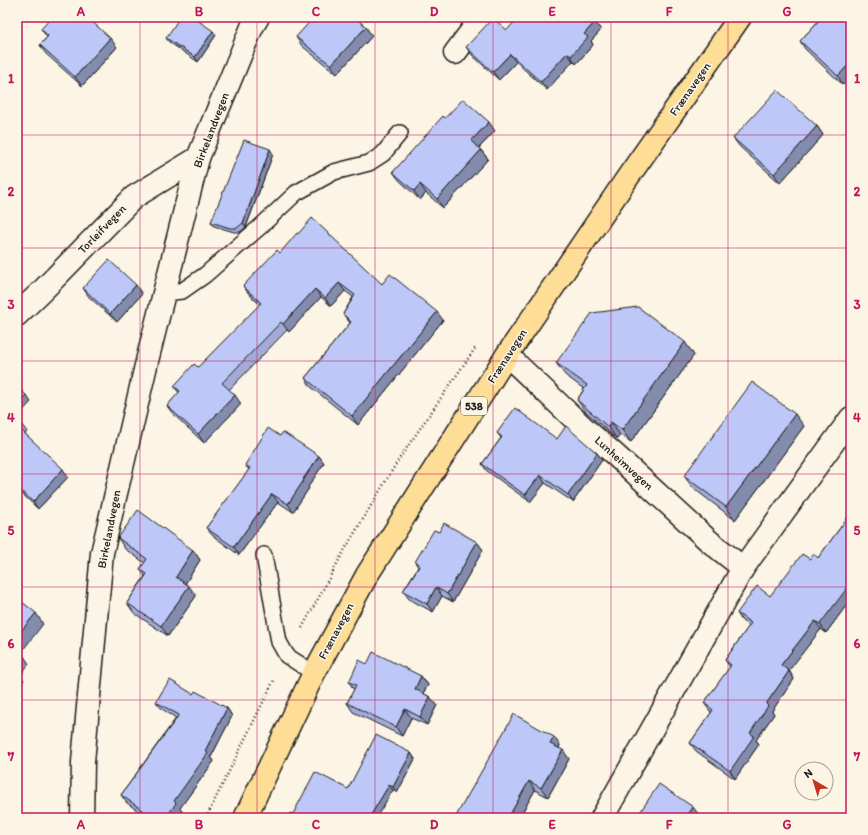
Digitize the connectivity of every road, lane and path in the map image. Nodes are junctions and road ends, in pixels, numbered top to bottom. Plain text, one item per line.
1 (258, 17) edge
2 (482, 17) edge
3 (740, 17) edge
4 (455, 53) dead end
5 (400, 133) dead end
6 (198, 158) junction
7 (164, 293) junction
8 (17, 315) edge
9 (507, 355) junction
10 (851, 418) edge
11 (264, 555) dead end
12 (744, 568) junction
13 (314, 673) junction
14 (82, 818) edge
15 (246, 818) edge
16 (602, 818) edge

1 - 6 street, Birkelandvegen
2 - 4 street
3 - 9 main road, Frænavegen / 538
5 - 7 lane
6 - 7 street, Birkelandvegen
6 - 8 street, Torleifvegen
7 - 14 street, Birkelandvegen
9 - 12 street, Lunheimvegen
9 - 13 main road, Frænavegen / 538
10 - 12 street
11 - 13 lane
12 - 16 street
13 - 15 main road, Frænavegen / 538

